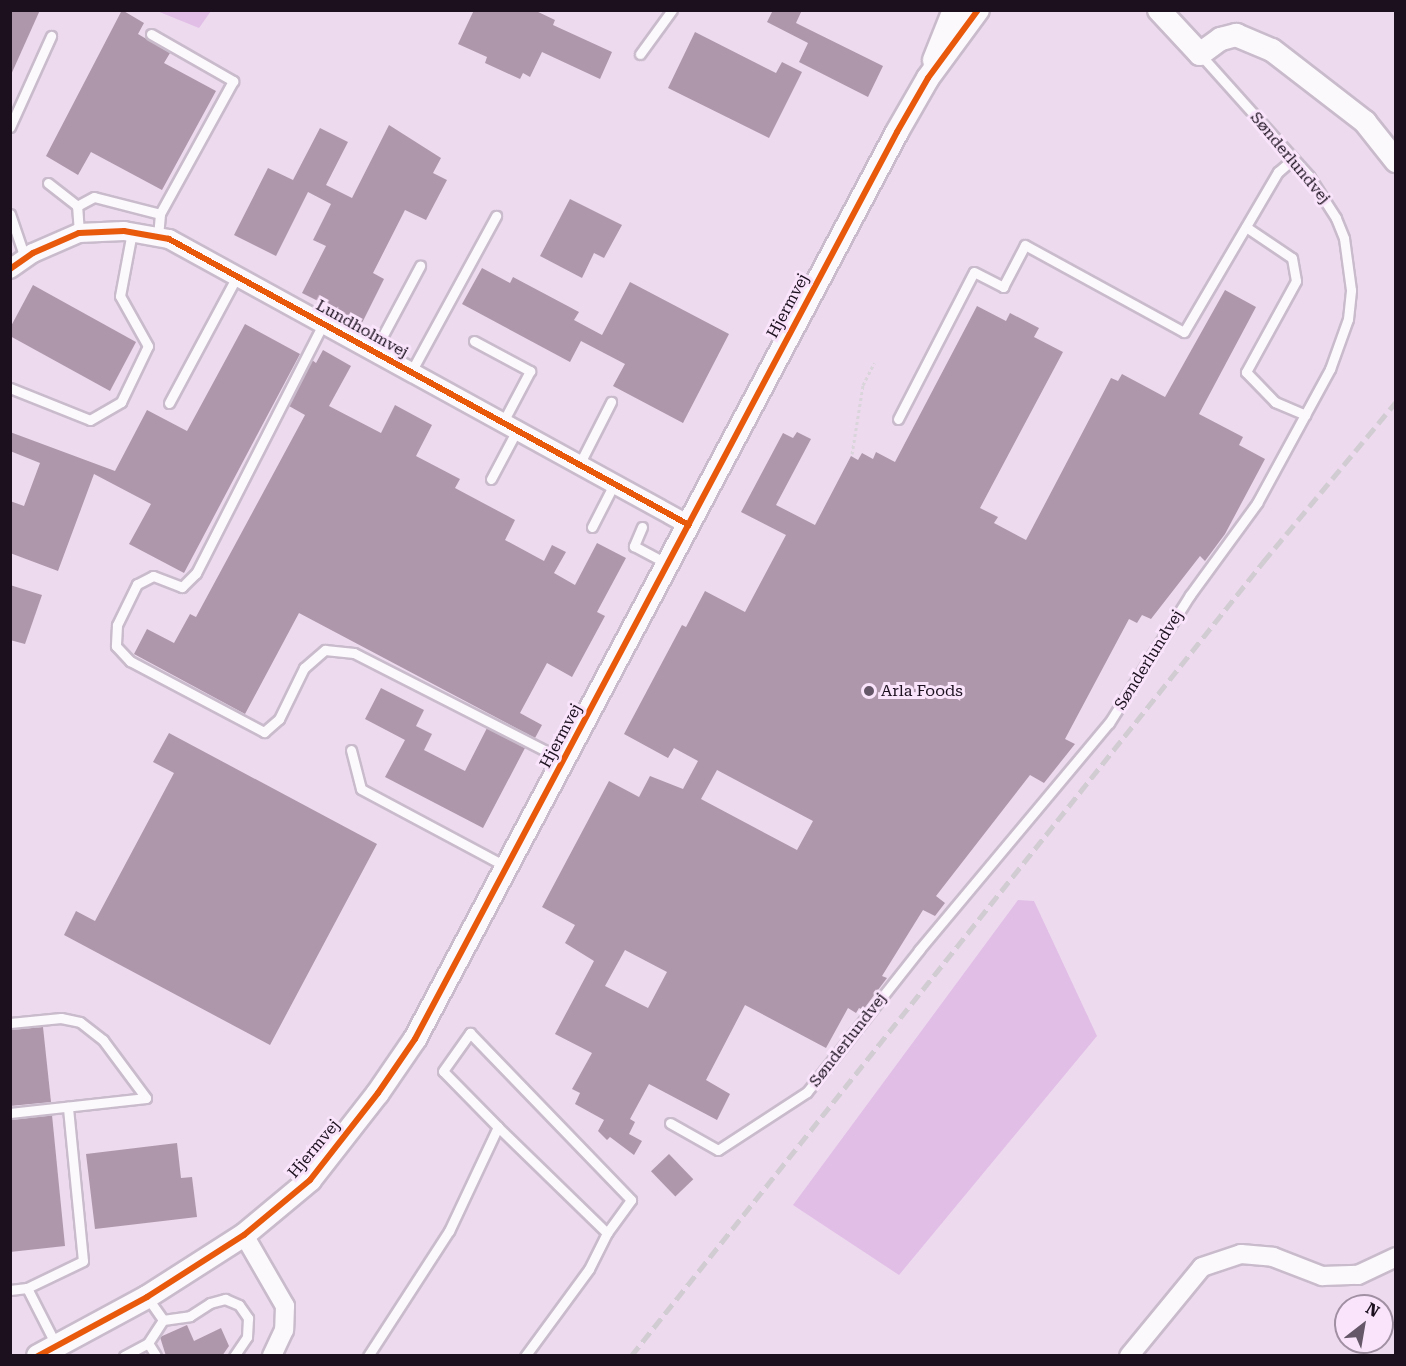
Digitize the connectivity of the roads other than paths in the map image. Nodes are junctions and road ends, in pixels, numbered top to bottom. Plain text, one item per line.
1 (672, 10) edge
2 (954, 10) edge
3 (978, 10) edge
4 (1159, 10) edge
5 (151, 34) dead end
6 (51, 36) dead end
7 (640, 54) dead end
8 (1200, 54) junction
9 (928, 78) junction
10 (10, 127) edge
11 (1293, 159) junction
12 (1395, 161) edge
13 (48, 183) dead end
14 (77, 206) junction
15 (10, 214) edge
16 (160, 214) junction
17 (496, 216) dead end
18 (1246, 227) junction
19 (132, 232) junction
20 (80, 233) junction
21 (158, 237) junction
22 (26, 258) junction
23 (420, 266) dead end
24 (10, 269) edge
25 (237, 276) junction
26 (324, 324) junction
27 (474, 341) dead end
28 (374, 352) junction
29 (411, 372) junction
30 (10, 388) edge
31 (611, 402) dead end
32 (169, 403) dead end
33 (1305, 416) junction
34 (898, 419) dead end
35 (510, 426) junction
36 (579, 465) junction
37 (491, 479) dead end
38 (614, 484) junction
39 (688, 525) junction
40 (592, 527) dead end
41 (642, 527) dead end
42 (668, 564) junction
43 (351, 750) dead end
44 (564, 760) junction
45 (507, 867) junction
46 (10, 1023) edge
47 (68, 1107) junction
48 (10, 1113) edge
49 (670, 1124) dead end
50 (498, 1127) junction
51 (607, 1233) junction
52 (244, 1235) junction
53 (1395, 1259) edge
54 (27, 1288) junction
55 (10, 1290) edge
56 (147, 1297) junction
57 (163, 1320) junction
58 (148, 1343) junction
59 (48, 1352) edge
60 (124, 1356) edge
61 (156, 1356) edge
62 (234, 1356) edge
63 (272, 1356) edge
64 (368, 1356) edge
65 (525, 1356) edge
66 (1129, 1356) edge

1 - 7 lane
2 - 9 street, Hjermvej
3 - 9 street, Hjermvej
4 - 8 street, Sønderlundvej
5 - 16 lane
6 - 10 lane
8 - 11 lane, Sønderlundvej
8 - 12 street
9 - 39 street, Hjermvej
11 - 18 lane
11 - 33 lane, Sønderlundvej
13 - 14 lane
14 - 16 lane
14 - 20 lane
15 - 22 lane
16 - 21 lane
17 - 29 lane
18 - 33 lane
18 - 34 lane
19 - 20 street, Lundholmvej
19 - 21 street, Lundholmvej
19 - 30 lane
20 - 22 street, Lundholmvej
21 - 25 street, Lundholmvej
22 - 24 street, Lundholmvej
23 - 28 lane
25 - 26 street, Lundholmvej
25 - 32 lane
26 - 28 street, Lundholmvej
26 - 44 lane
27 - 35 lane
28 - 29 street, Lundholmvej
29 - 35 street, Lundholmvej
31 - 36 lane
33 - 49 lane, Sønderlundvej
35 - 36 street, Lundholmvej
35 - 37 lane
36 - 38 street, Lundholmvej
38 - 39 street, Lundholmvej
38 - 40 lane
39 - 42 street, Hjermvej
41 - 42 lane
42 - 44 street, Hjermvej
43 - 45 lane
44 - 45 street, Hjermvej
45 - 52 street, Hjermvej
46 - 47 lane
47 - 48 lane
47 - 54 lane
50 - 51 lane
50 - 51 lane
50 - 64 lane
51 - 65 lane
52 - 56 street, Hjermvej
52 - 63 street
53 - 66 street
54 - 55 lane
54 - 59 lane
56 - 57 lane
56 - 59 street, Hjermvej
57 - 58 lane
57 - 62 lane
58 - 60 lane
58 - 61 lane

